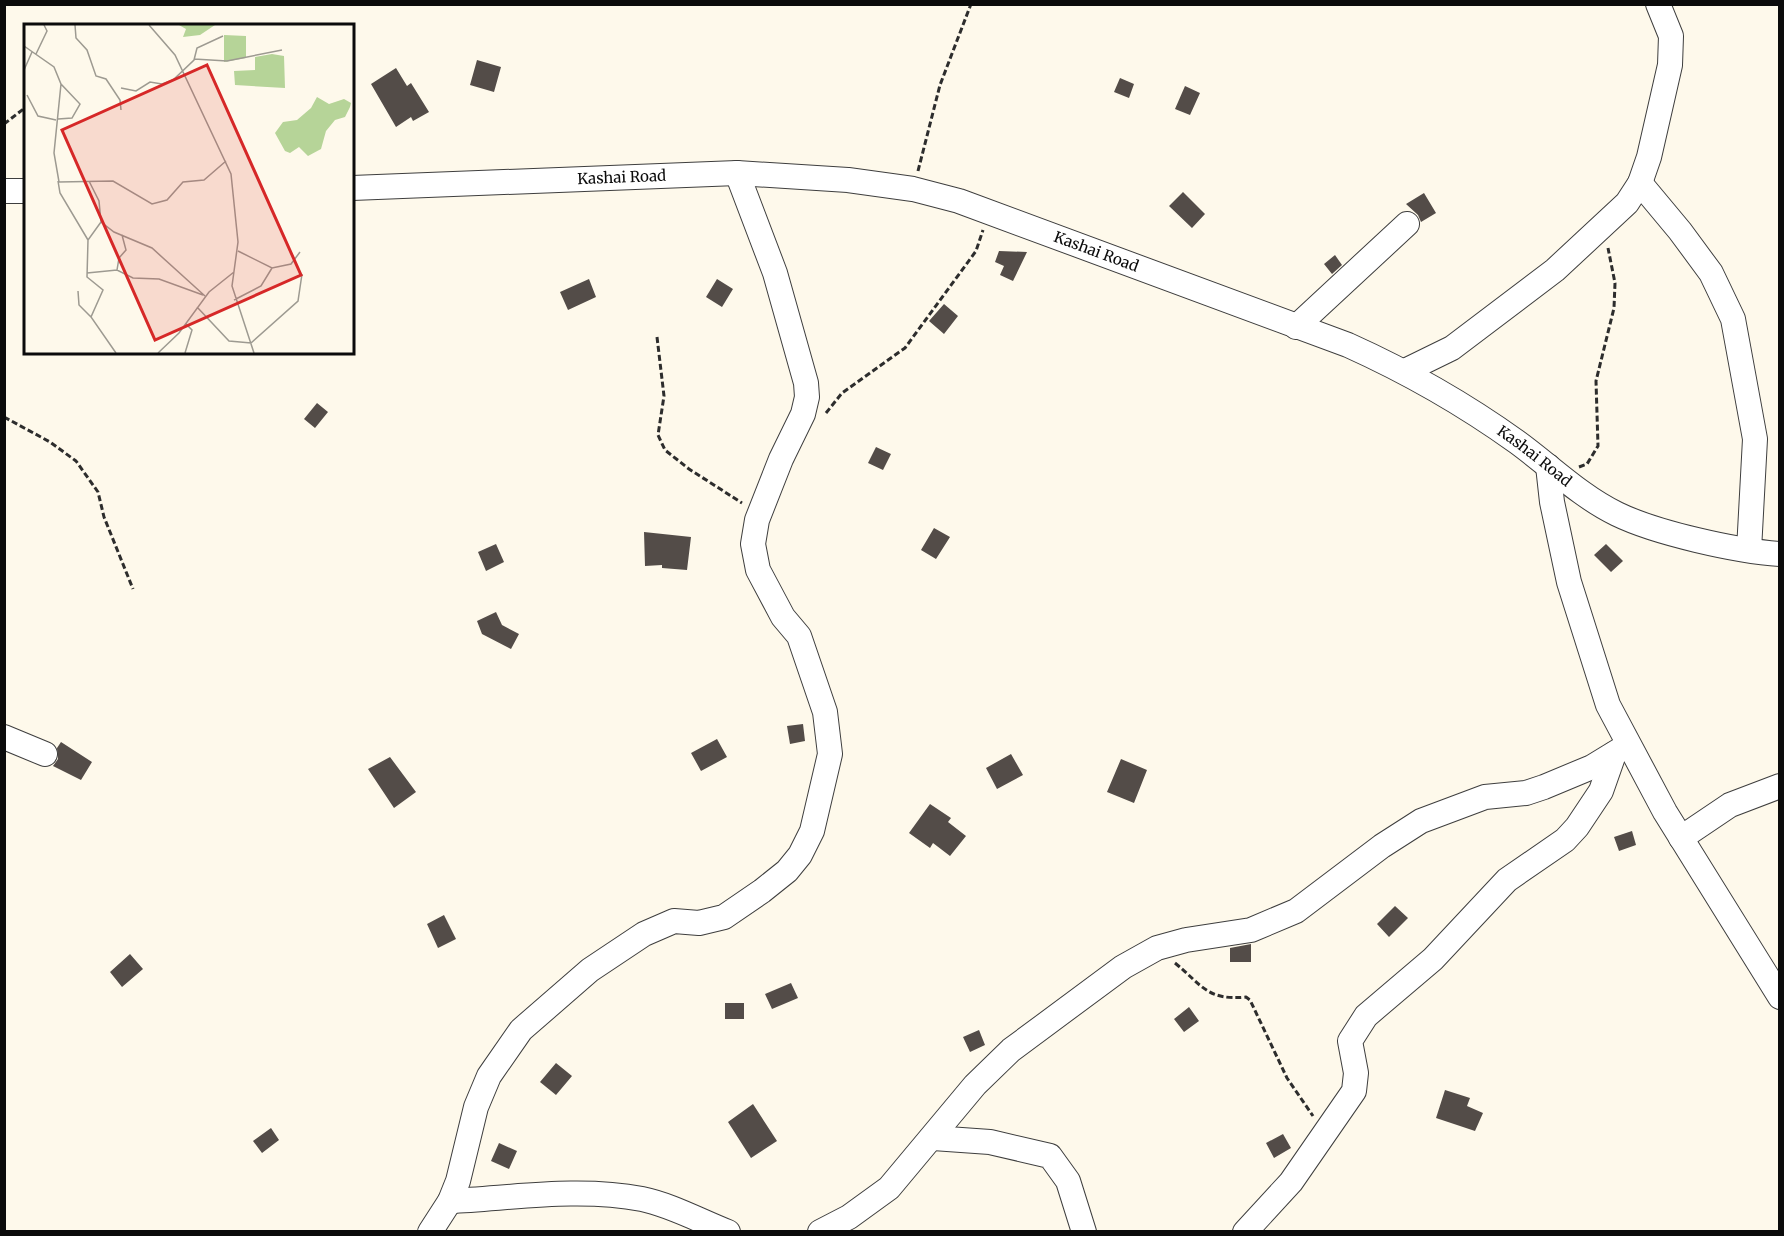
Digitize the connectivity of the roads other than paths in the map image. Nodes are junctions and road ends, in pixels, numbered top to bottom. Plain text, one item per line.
1 (1658, 4) edge
2 (737, 173) junction
3 (1640, 183) junction
4 (354, 188) edge
5 (4, 191) edge
6 (24, 191) edge
7 (1407, 224) dead end
8 (1296, 327) junction
9 (1405, 370) junction
10 (1554, 469) junction
11 (1749, 550) junction
12 (1779, 554) edge
13 (4, 737) edge
14 (1621, 749) junction
15 (45, 754) dead end
16 (1779, 786) edge
17 (1681, 838) junction
18 (1772, 966) edge
19 (1779, 997) edge
20 (933, 1138) junction
21 (450, 1201) junction
22 (430, 1232) edge
23 (728, 1232) edge
24 (820, 1232) edge
25 (1084, 1232) edge
26 (1245, 1232) edge

1 - 3 street
2 - 4 street, Kashai Road
2 - 8 street, Kashai Road
2 - 21 street
3 - 9 street
3 - 11 street
5 - 6 street
7 - 8 street
8 - 9 street, Kashai Road
9 - 10 street, Kashai Road
10 - 11 street, Kashai Road
10 - 14 street
11 - 12 street, Kashai Road
13 - 15 street
14 - 17 street
14 - 20 street
14 - 26 street
16 - 17 street
17 - 18 street
18 - 19 street
20 - 24 street
20 - 25 street
21 - 22 street
21 - 23 street

